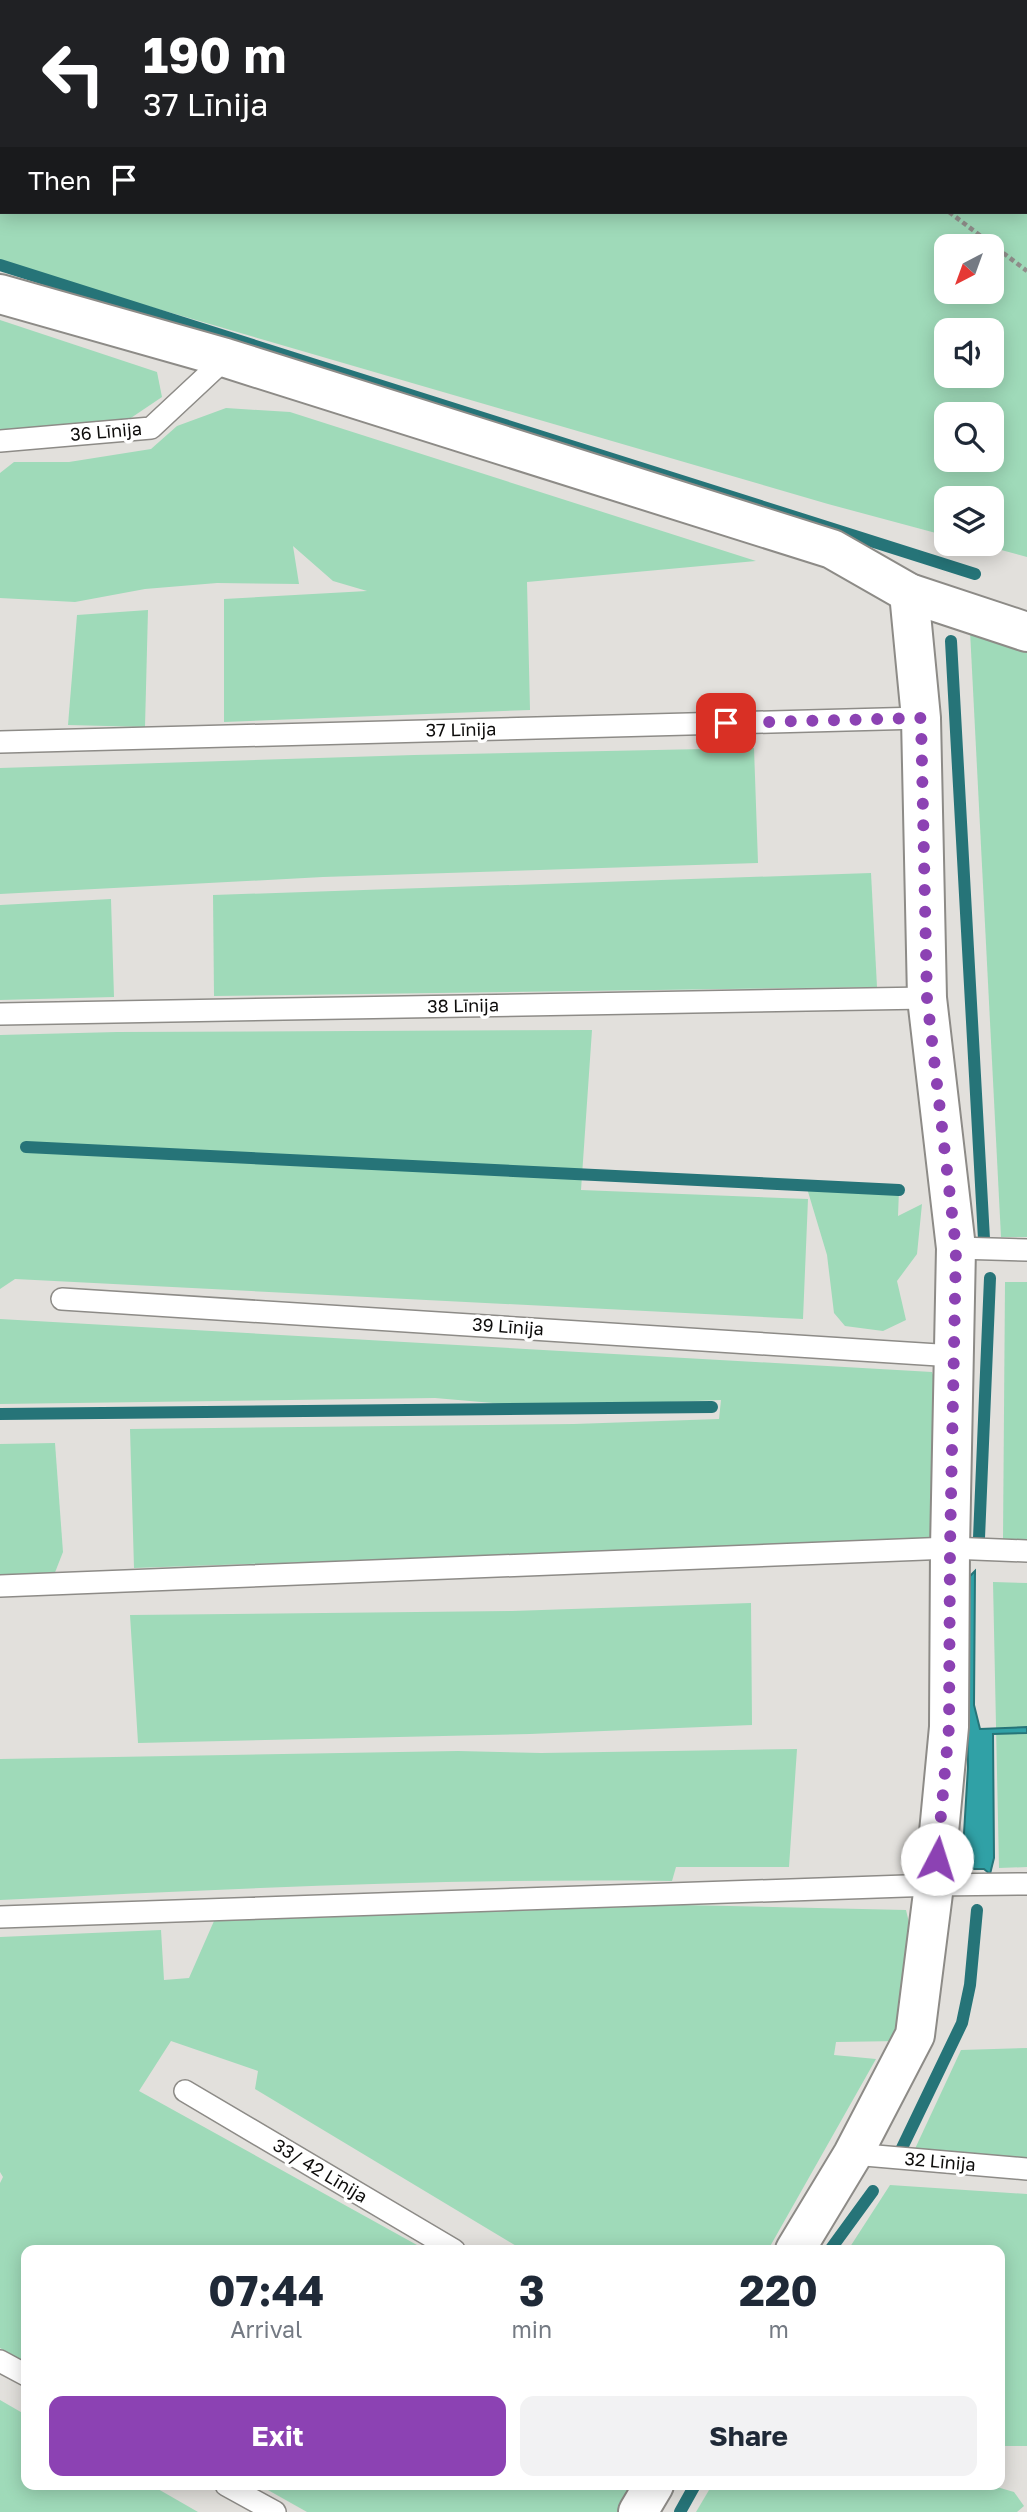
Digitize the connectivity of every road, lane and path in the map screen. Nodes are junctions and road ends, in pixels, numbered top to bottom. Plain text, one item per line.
1 (952, 214) edge
2 (1027, 271) edge
3 (0, 293) edge
4 (226, 358) junction
5 (0, 441) edge
6 (909, 593) junction
7 (1027, 632) edge
8 (921, 718) junction
9 (0, 742) edge
10 (927, 998) junction
11 (0, 1014) edge
12 (956, 1248) junction
13 (1027, 1250) edge
14 (62, 1299) dead end
15 (954, 1356) junction
16 (950, 1548) junction
17 (1027, 1551) edge
18 (0, 1586) edge
19 (1027, 1884) edge
20 (934, 1885) junction
21 (0, 1917) edge
22 (185, 2091) dead end
23 (853, 2154) junction
24 (1027, 2169) edge
25 (446, 2245) edge
26 (798, 2245) edge
27 (0, 2361) edge
28 (21, 2372) edge
29 (235, 2490) edge
30 (651, 2490) edge
31 (275, 2512) edge
32 (638, 2512) edge

1 - 2 path
3 - 4 street
4 - 5 lane, 36 Līnija
4 - 6 street
6 - 7 street
6 - 8 street
8 - 9 lane, 37 Līnija
8 - 10 street
10 - 11 lane, 38 Līnija
10 - 12 street
12 - 13 lane
12 - 15 street
14 - 15 lane, 39 Līnija
15 - 16 street
16 - 17 lane
16 - 18 lane
16 - 20 street
19 - 20 lane
20 - 21 lane
20 - 23 street
22 - 25 lane, 33/ 42 Līnija
23 - 24 lane, 32 Līnija
23 - 26 street
27 - 28 lane
29 - 31 lane
30 - 32 street

